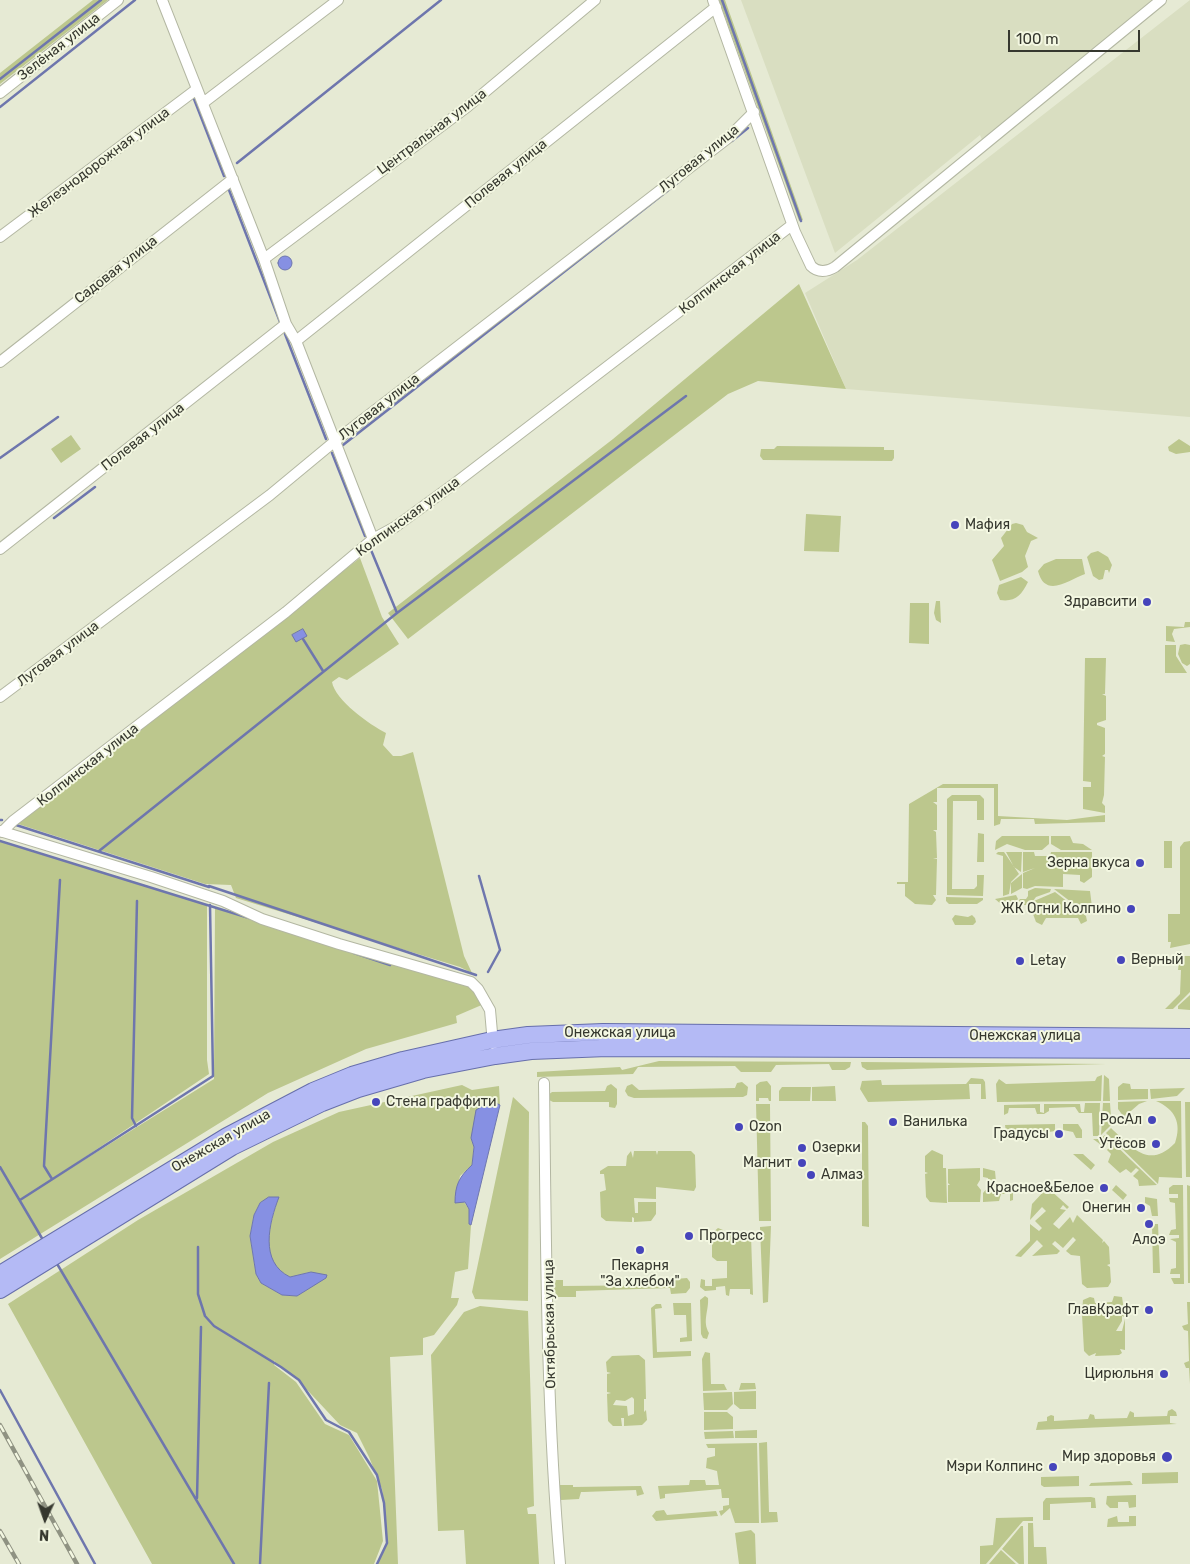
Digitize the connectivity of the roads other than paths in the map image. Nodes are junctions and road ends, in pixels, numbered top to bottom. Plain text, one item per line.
1 (118, 0) edge
2 (162, 0) edge
3 (338, 0) edge
4 (595, 0) edge
5 (1161, 0) edge
6 (714, 3) edge
7 (197, 89) junction
8 (0, 93) edge
9 (203, 103) junction
10 (754, 112) junction
11 (233, 179) junction
12 (792, 225) junction
13 (0, 237) edge
14 (264, 259) junction
15 (286, 324) junction
16 (296, 341) junction
17 (0, 362) edge
18 (334, 442) junction
19 (373, 539) junction
20 (0, 549) edge
21 (0, 697) edge
22 (1, 831) edge
23 (1190, 1037) edge
24 (494, 1048) junction
25 (1190, 1050) edge
26 (544, 1083) dead end
27 (96, 1223) junction
28 (0, 1274) edge
29 (0, 1290) edge
30 (560, 1564) edge

1 - 8 street, Зелёная улица
2 - 7 street
3 - 9 street
4 - 14 street, Центральная улица
5 - 12 street
6 - 10 street
6 - 16 street, Полевая улица
7 - 9 street
7 - 13 street, Железнодорожная улица
9 - 11 street
10 - 12 street
10 - 18 street, Луговая улица
11 - 14 street
11 - 17 street, Садовая улица
12 - 19 street, Колпинская улица
14 - 15 street
15 - 16 street
15 - 20 street, Полевая улица
16 - 18 street
18 - 19 street
18 - 21 street, Луговая улица
19 - 22 street, Колпинская улица
22 - 24 street
23 - 24 main road, Онежская улица
24 - 25 main road, Онежская улица
24 - 27 main road, Онежская улица
26 - 30 street, Октябрьская улица
27 - 28 main road
27 - 29 main road

